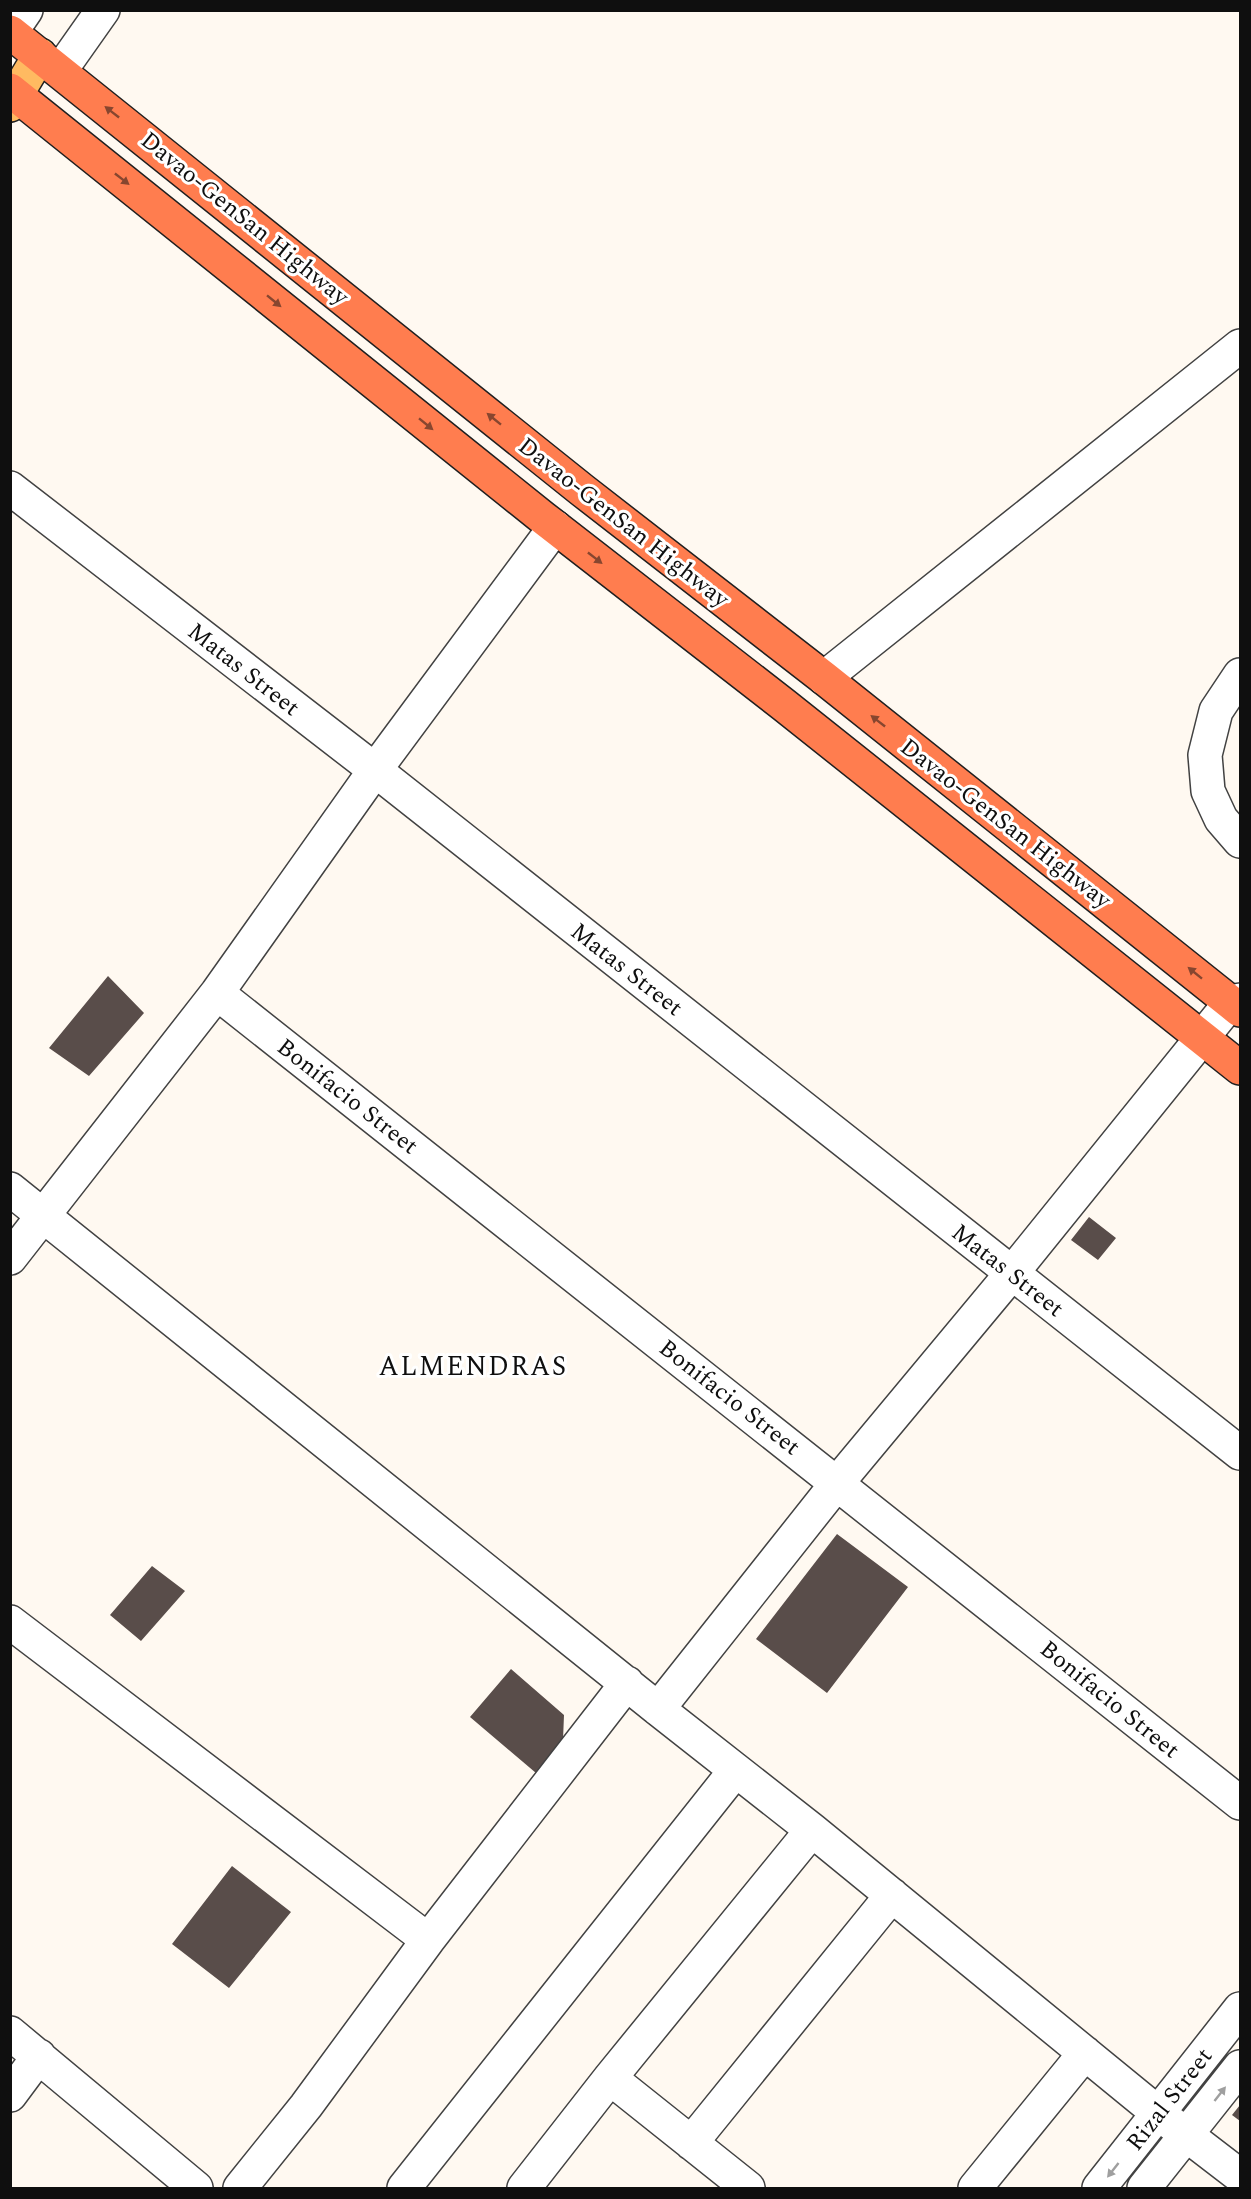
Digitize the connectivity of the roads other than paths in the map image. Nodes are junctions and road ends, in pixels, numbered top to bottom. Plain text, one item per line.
1 (26, 10) edge
2 (103, 10) edge
3 (10, 32) edge
4 (50, 63) junction
5 (12, 97) edge
6 (1240, 347) edge
7 (10, 488) edge
8 (555, 527) junction
9 (1240, 675) edge
10 (824, 678) junction
11 (375, 770) junction
12 (1240, 841) edge
13 (217, 993) junction
14 (1237, 1004) edge
15 (1203, 1038) junction
16 (1240, 1068) edge
17 (10, 1189) edge
18 (42, 1214) junction
19 (10, 1258) edge
20 (1012, 1273) junction
21 (1240, 1452) edge
22 (838, 1482) junction
23 (10, 1622) edge
24 (627, 1683) junction
25 (658, 1709) junction
26 (735, 1771) junction
27 (1240, 1803) edge
28 (812, 1830) junction
29 (892, 1895) junction
30 (428, 1940) junction
31 (1240, 2009) edge
32 (10, 2033) edge
33 (1085, 2053) junction
34 (39, 2056) junction
35 (1240, 2067) edge
36 (610, 2078) junction
37 (10, 2095) edge
38 (1158, 2113) junction
39 (1187, 2135) junction
40 (691, 2143) junction
41 (1240, 2176) edge
42 (196, 2188) edge
43 (240, 2188) edge
44 (404, 2188) edge
45 (524, 2188) edge
46 (748, 2188) edge
47 (975, 2188) edge
48 (1098, 2188) edge
49 (1144, 2188) edge

1 - 3 street
2 - 4 street
3 - 4 highway, Davao-GenSan Highway
4 - 5 main road
10 -> 4 highway, Davao-GenSan Highway
5 -> 8 highway, Davao-GenSan Highway
6 - 10 street
7 - 11 street, Matas Street
8 - 11 street
8 -> 15 highway, Davao-GenSan Highway
9 - 12 street
14 -> 10 highway, Davao-GenSan Highway
11 - 13 street
11 - 20 street, Matas Street
13 - 18 street
13 - 22 street, Bonifacio Street
14 - 15 street
15 - 16 highway, Davao-GenSan Highway
15 - 20 street
17 - 18 street
18 - 19 street
18 - 24 street
20 - 21 street, Matas Street
20 - 22 street
22 - 25 street
22 - 27 street, Bonifacio Street
23 - 30 street
24 - 25 street
24 - 30 street
25 - 26 street
26 - 28 street
26 - 44 street
28 - 29 street
28 - 36 street
29 - 33 street
29 - 40 street
30 - 43 street
31 - 38 street, Rizal Street
32 - 34 street
33 - 38 street
33 - 47 street
34 - 37 street
34 - 42 street
39 -> 35 street, Rizal Street
36 - 40 street
36 - 45 street
38 - 39 street
38 -> 48 street, Rizal Street
39 - 41 street
39 - 49 street, Rizal Street
40 - 46 street

